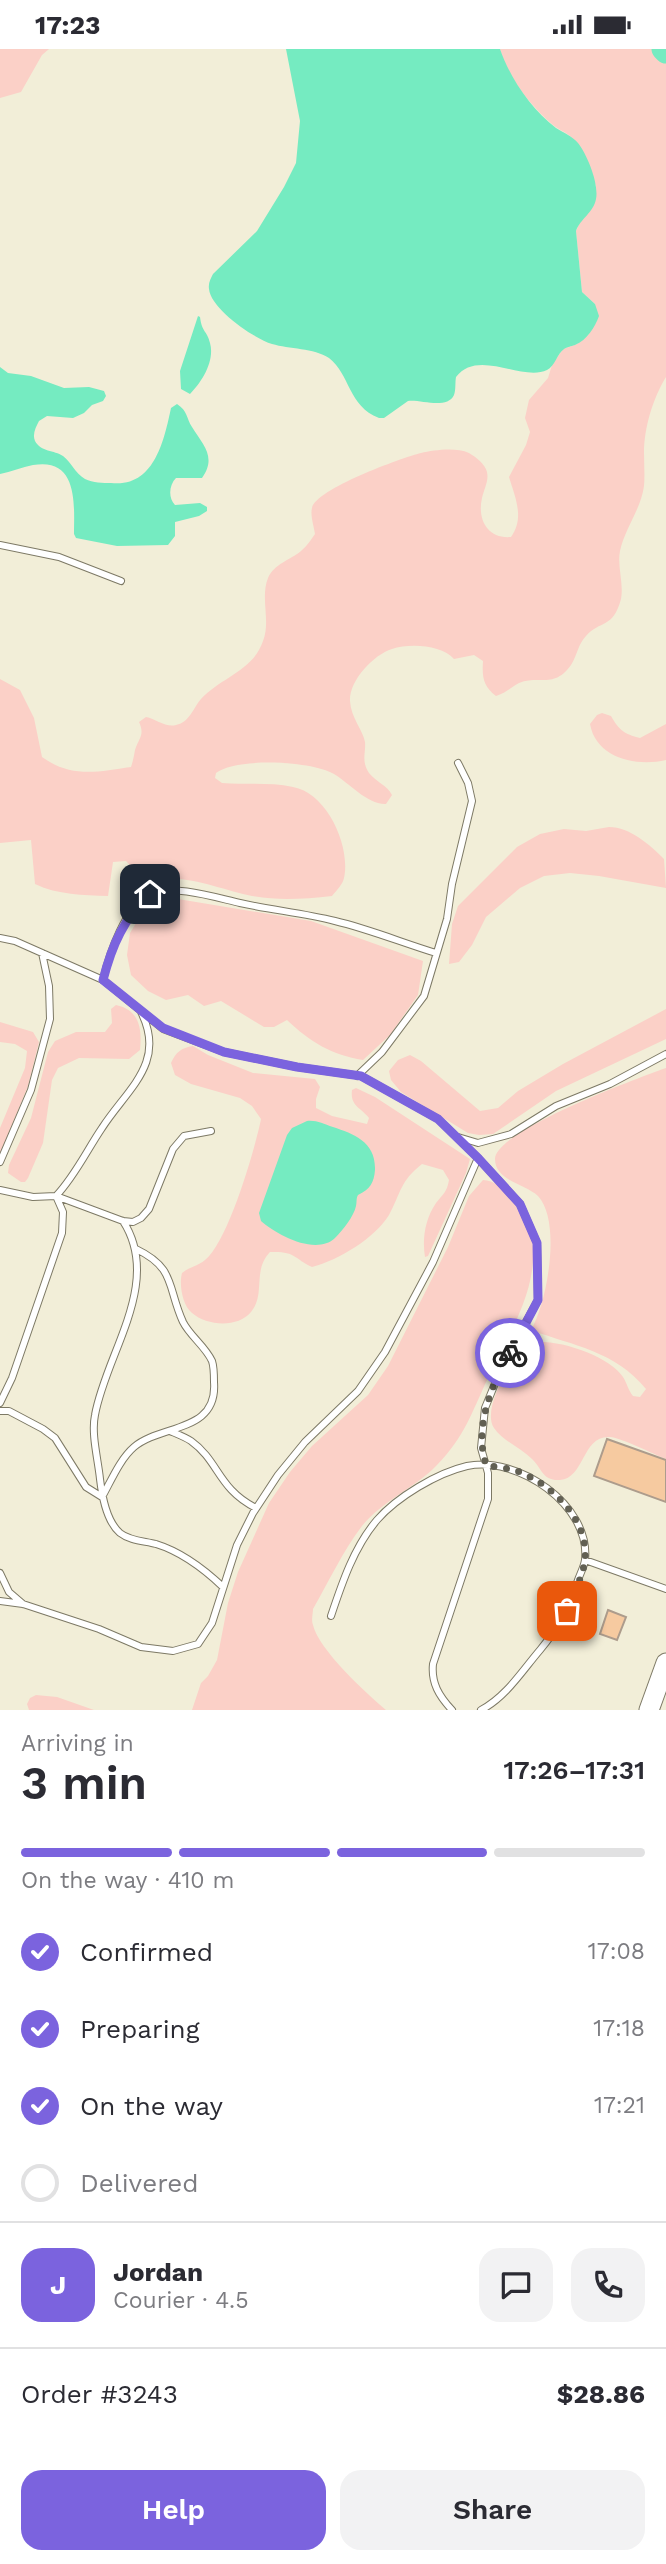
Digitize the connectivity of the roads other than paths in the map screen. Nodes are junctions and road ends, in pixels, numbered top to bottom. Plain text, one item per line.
1 (0, 545) edge
2 (121, 581) dead end
3 (458, 763) dead end
4 (0, 938) edge
5 (42, 953) junction
6 (436, 953) junction
7 (103, 980) junction
8 (139, 1010) junction
9 (666, 1054) edge
10 (357, 1076) junction
11 (211, 1131) dead end
12 (457, 1137) junction
13 (478, 1158) junction
14 (0, 1162) edge
15 (0, 1190) edge
16 (56, 1196) junction
17 (122, 1221) junction
18 (136, 1249) junction
19 (0, 1403) edge
20 (0, 1411) edge
21 (170, 1431) junction
22 (486, 1465) junction
23 (102, 1497) junction
24 (256, 1508) junction
25 (585, 1560) junction
26 (0, 1573) edge
27 (223, 1587) junction
28 (666, 1589) edge
29 (0, 1601) edge
30 (23, 1604) junction
31 (331, 1616) dead end
32 (666, 1663) edge
33 (452, 1710) edge
34 (481, 1710) edge
35 (649, 1710) edge

1 - 2 lane
3 - 6 lane
4 - 5 lane
5 - 7 lane
5 - 14 lane
6 - 7 lane
6 - 10 lane
7 - 8 lane
8 - 10 lane
8 - 16 lane
9 - 12 lane
10 - 12 lane
11 - 17 lane
12 - 13 lane
13 - 22 lane
13 - 24 lane
15 - 16 lane
16 - 17 lane
16 - 19 lane
17 - 18 lane
18 - 21 lane
18 - 23 lane
20 - 23 lane
21 - 23 lane
21 - 24 lane
22 - 25 lane
22 - 31 lane
22 - 33 lane
23 - 27 lane
24 - 27 lane
25 - 28 lane
25 - 34 lane
26 - 30 lane
27 - 30 lane
29 - 30 lane
32 - 35 main road

